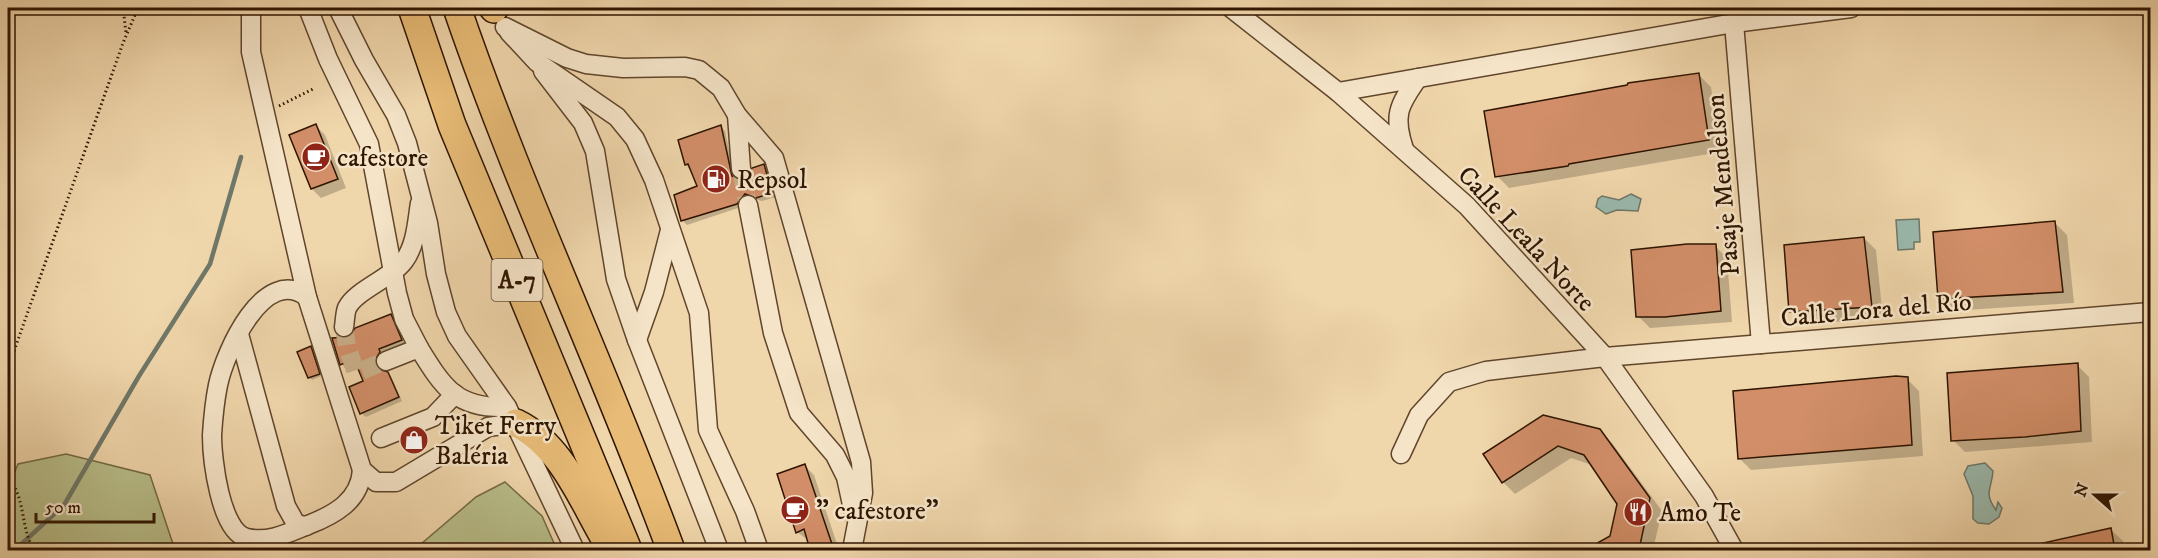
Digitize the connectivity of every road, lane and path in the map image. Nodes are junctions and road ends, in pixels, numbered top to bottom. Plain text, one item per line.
1 (123, 8) edge
2 (138, 8) edge
3 (251, 8) edge
4 (308, 8) edge
5 (338, 8) edge
6 (412, 8) edge
7 (457, 8) edge
8 (1231, 8) edge
9 (1851, 8) edge
10 (497, 14) edge
11 (1734, 22) junction
12 (127, 35) junction
13 (537, 62) junction
14 (1418, 78) junction
15 (314, 89) dead end
16 (1338, 92) junction
17 (272, 109) dead end
18 (737, 115) junction
19 (1404, 149) junction
20 (741, 169) tunnel mouth
21 (420, 192) junction
22 (748, 205) tunnel mouth
23 (670, 230) junction
24 (394, 273) junction
25 (307, 297) junction
26 (2151, 312) edge
27 (344, 327) tunnel mouth
28 (239, 334) junction
29 (637, 340) junction
30 (1761, 344) junction
31 (419, 348) junction
32 (1605, 357) junction
33 (386, 361) tunnel mouth
34 (8, 368) edge
35 (455, 394) junction
36 (512, 415) junction
37 (381, 438) dead end
38 (1401, 454) dead end
39 (362, 470) junction
40 (8, 477) edge
41 (306, 526) junction
42 (856, 527) junction
43 (34, 550) edge
44 (575, 550) edge
45 (609, 550) edge
46 (628, 550) edge
47 (671, 550) edge
48 (719, 550) edge
49 (759, 550) edge
50 (852, 550) edge
51 (1734, 550) edge

1 - 12 path
2 - 12 path
3 - 25 street
4 - 24 street
5 - 21 street
6 - 46 highway, A-7
7 - 47 highway, A-7
8 - 16 street, Calle Leala Norte
9 - 11 street
10 - 13 street
10 - 18 street
11 - 14 street
11 - 30 street, Pasaje Mendelson
12 - 34 path
13 - 23 street
13 - 29 street
14 - 16 street
14 - 19 street
15 - 17 path
16 - 19 street, Calle Leala Norte
18 - 20 street
18 - 42 street
19 - 32 street, Calle Leala Norte
21 - 24 street
21 - 36 street
22 - 42 street
23 - 29 street
23 - 49 street
24 - 27 street
24 - 31 street
25 - 28 street
25 - 39 street
26 - 30 street, Calle Lora del Río
28 - 41 street
28 - 41 street
29 - 48 street
30 - 32 street, Calle Lora del Río
31 - 33 street
31 - 35 street
32 - 38 street, Calle Lora del Río
32 - 51 street, Calle Leala Norte
35 - 36 street
35 - 37 street
36 - 39 street
36 - 44 street
36 - 45 highway
39 - 41 street
40 - 43 path
42 - 50 street

